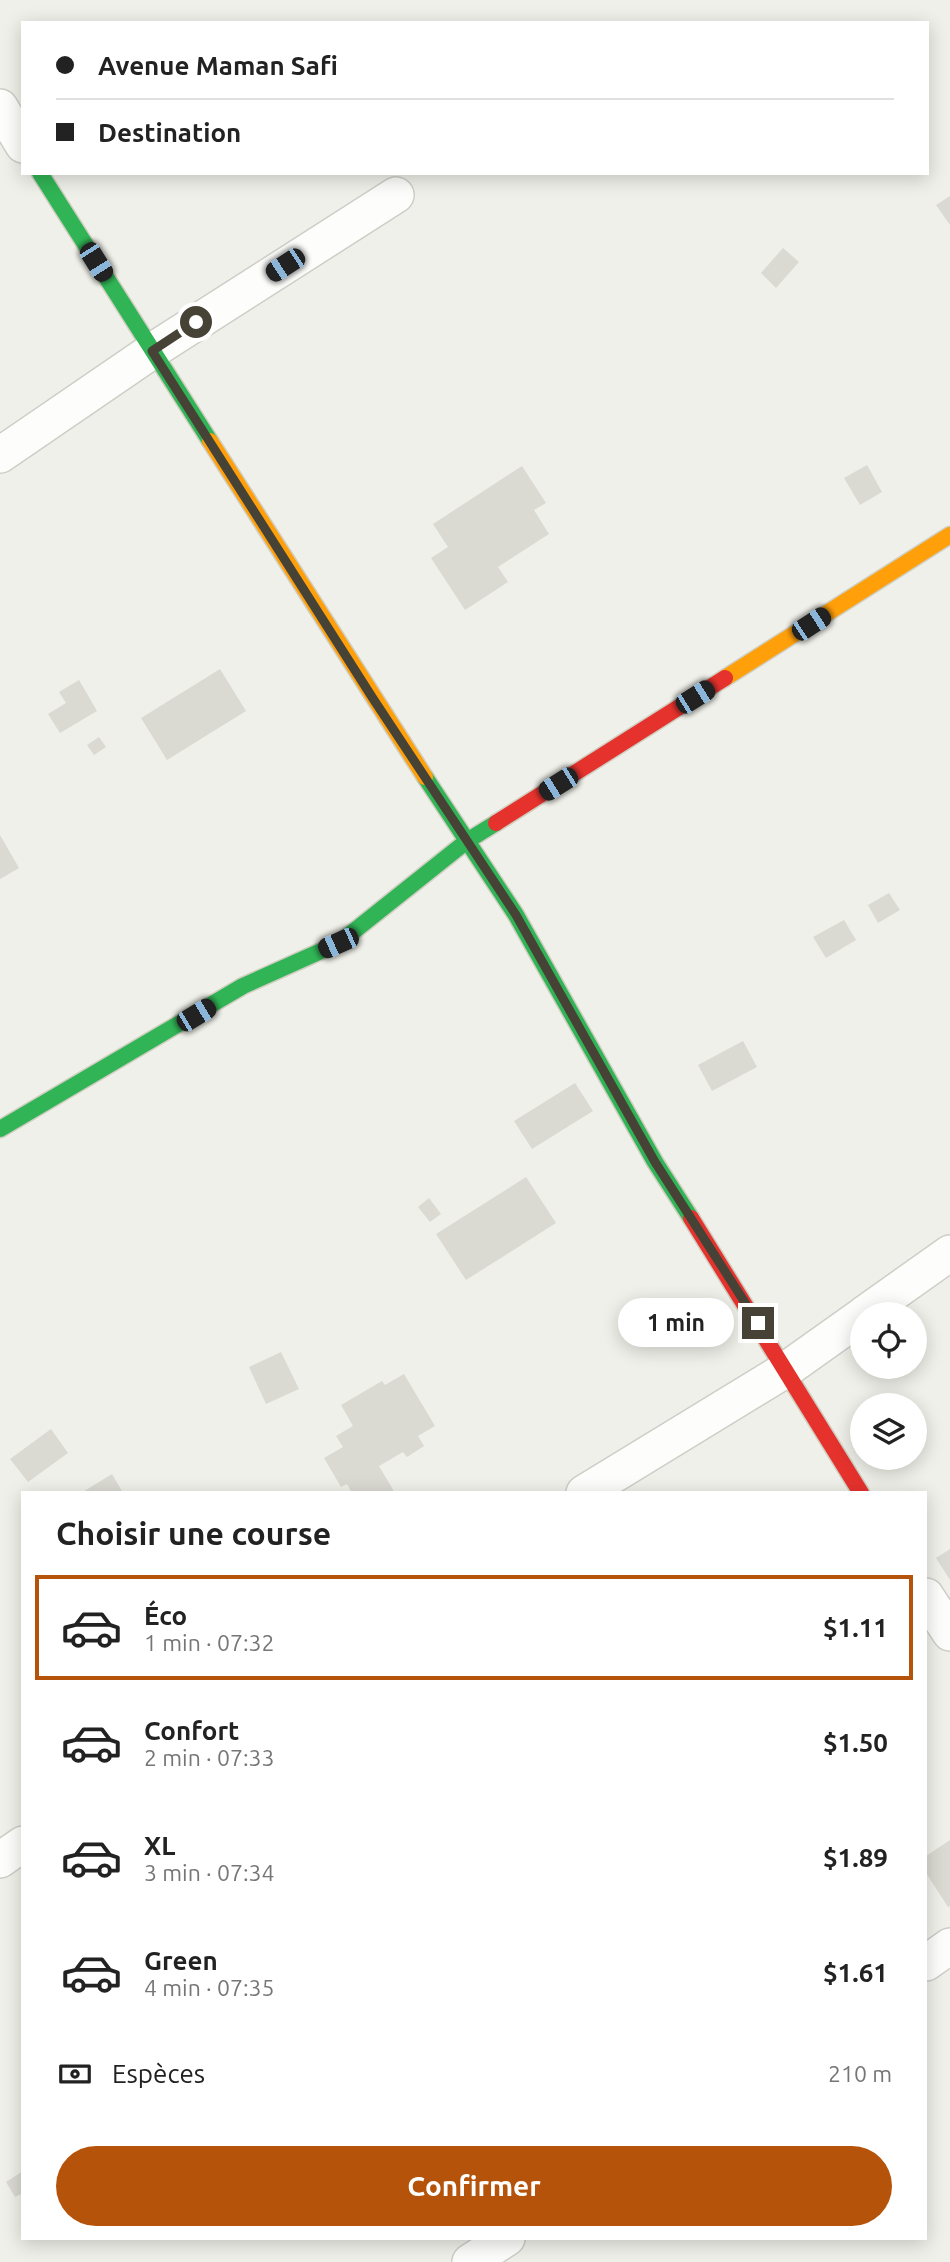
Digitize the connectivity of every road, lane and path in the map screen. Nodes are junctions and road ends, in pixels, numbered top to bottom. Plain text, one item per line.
1 (0, 107) edge
2 (21, 142) edge
3 (41, 175) edge
4 (396, 195) dead end
5 (152, 351) junction
6 (0, 455) edge
7 (950, 535) edge
8 (467, 841) junction
9 (0, 1129) edge
10 (950, 1252) edge
11 (881, 1302) edge
12 (850, 1324) edge
13 (787, 1369) junction
14 (587, 1491) edge
15 (860, 1491) edge
16 (927, 1598) edge
17 (950, 1633) edge
18 (21, 1845) edge
19 (0, 1860) edge
20 (950, 1946) edge
21 (927, 1962) edge
22 (504, 2240) edge
23 (470, 2262) edge

1 - 2 street
3 - 5 street
4 - 5 street
5 - 6 street
5 - 8 street
7 - 8 street
8 - 9 street
8 - 13 street
10 - 11 street
12 - 13 street
13 - 14 street
13 - 15 street
16 - 17 street
18 - 19 street
20 - 21 street
22 - 23 street

